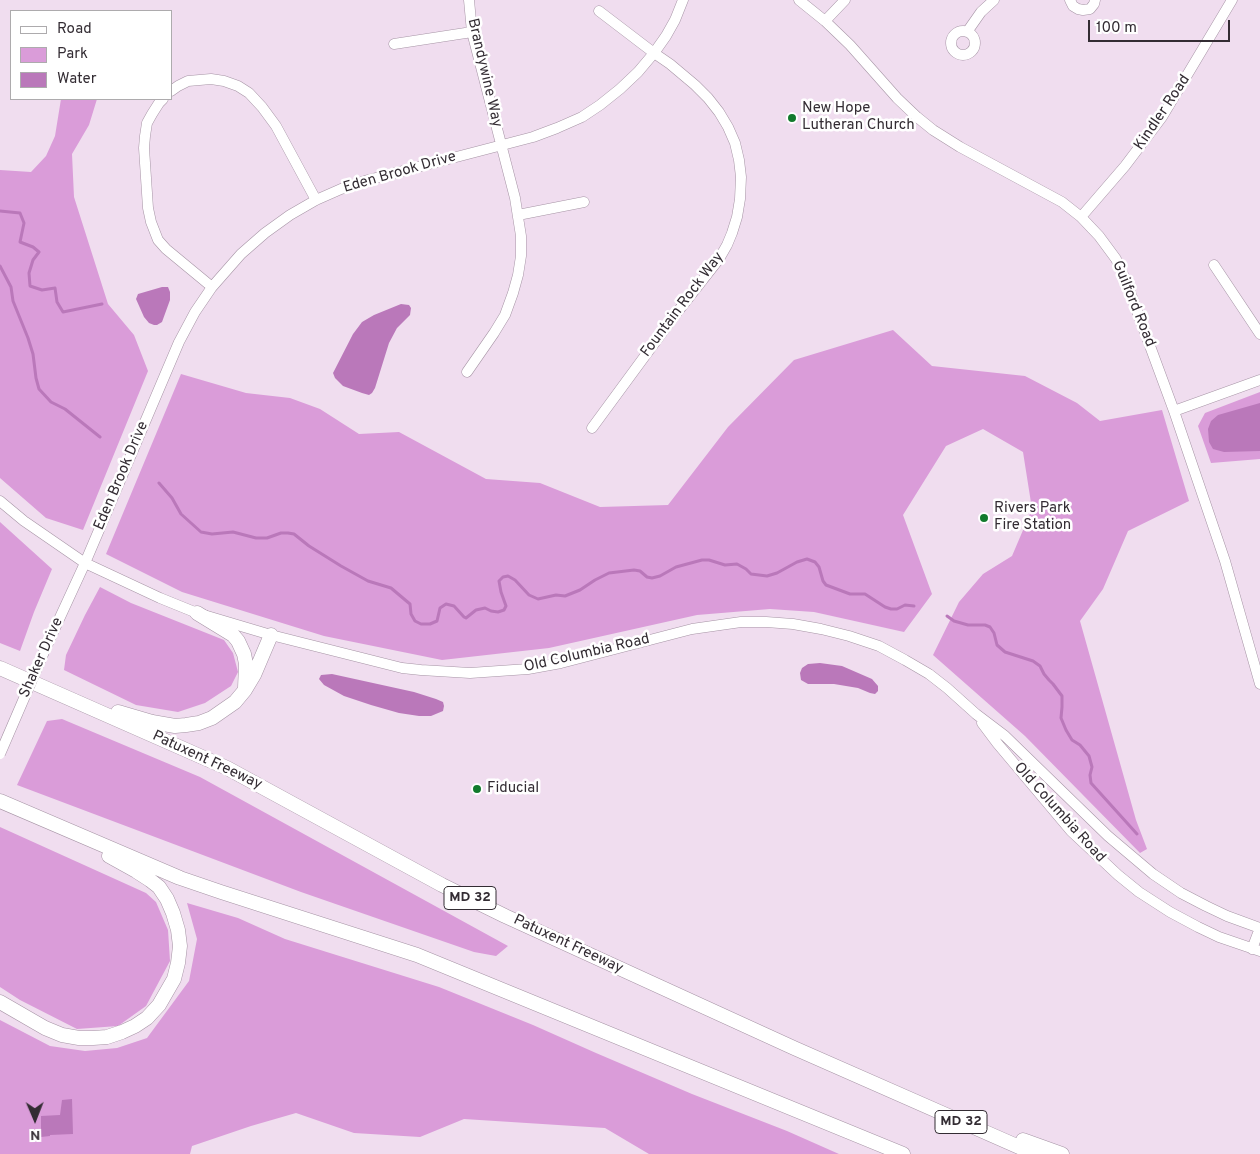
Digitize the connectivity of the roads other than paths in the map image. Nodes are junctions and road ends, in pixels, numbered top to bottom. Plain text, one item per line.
1 (469, 0) edge
2 (683, 0) edge
3 (799, 0) edge
4 (845, 0) edge
5 (994, 0) edge
6 (1070, 0) edge
7 (1096, 0) edge
8 (1232, 0) edge
9 (599, 11) dead end
10 (825, 21) junction
11 (472, 32) junction
12 (967, 32) dead end
13 (394, 44) dead end
14 (654, 53) junction
15 (172, 90) edge
16 (162, 100) edge
17 (500, 145) junction
18 (316, 200) junction
19 (584, 202) dead end
20 (518, 214) junction
21 (1081, 217) junction
22 (1214, 265) dead end
23 (212, 286) junction
24 (1260, 334) edge
25 (467, 372) dead end
26 (1260, 380) edge
27 (1174, 411) junction
28 (592, 428) dead end
29 (0, 501) edge
30 (85, 563) junction
31 (197, 612) junction
32 (271, 635) junction
33 (0, 668) edge
34 (1260, 684) edge
35 (245, 690) junction
36 (59, 694) junction
37 (976, 714) junction
38 (0, 754) edge
39 (0, 802) edge
40 (29, 813) junction
41 (1260, 928) edge
42 (1256, 950) edge
43 (0, 1002) edge
44 (887, 1090) junction
45 (822, 1120) junction
46 (892, 1154) edge
47 (903, 1154) edge
48 (1035, 1154) edge
49 (1062, 1154) edge

1 - 11 street, Brandywine Way
2 - 14 street, Eden Brook Drive
3 - 10 street, Guilford Road
4 - 10 street
5 - 12 street
6 - 7 street
8 - 21 street, Kindler Road
9 - 14 street, Fountain Rock Way
10 - 21 street, Guilford Road
11 - 13 street
11 - 17 street, Brandywine Way
14 - 17 street, Eden Brook Drive
14 - 28 street, Fountain Rock Way
15 - 18 street
16 - 23 street
17 - 18 street, Eden Brook Drive
17 - 20 street, Brandywine Way
18 - 23 street, Eden Brook Drive
19 - 20 street
20 - 25 street, Brandywine Way
21 - 27 street, Guilford Road
22 - 24 street
23 - 30 street, Eden Brook Drive
26 - 27 street
27 - 34 street, Guilford Road
29 - 30 street, Old Columbia Road
30 - 31 street, Old Columbia Road
30 - 38 street, Shaker Drive, bridge
31 - 32 street, Old Columbia Road
31 - 35 highway
32 - 35 highway
32 - 37 street, Old Columbia Road
33 - 36 highway, Patuxent Freeway / MD 32
35 - 36 highway
36 - 44 highway, Patuxent Freeway / MD 32
37 - 41 street, Old Columbia Road
37 - 42 street, Old Columbia Road
39 - 40 highway
40 - 43 highway
40 - 45 highway
41 - 42 street
44 - 48 highway, Patuxent Freeway / MD 32
44 - 49 highway
45 - 46 highway
45 - 47 highway

